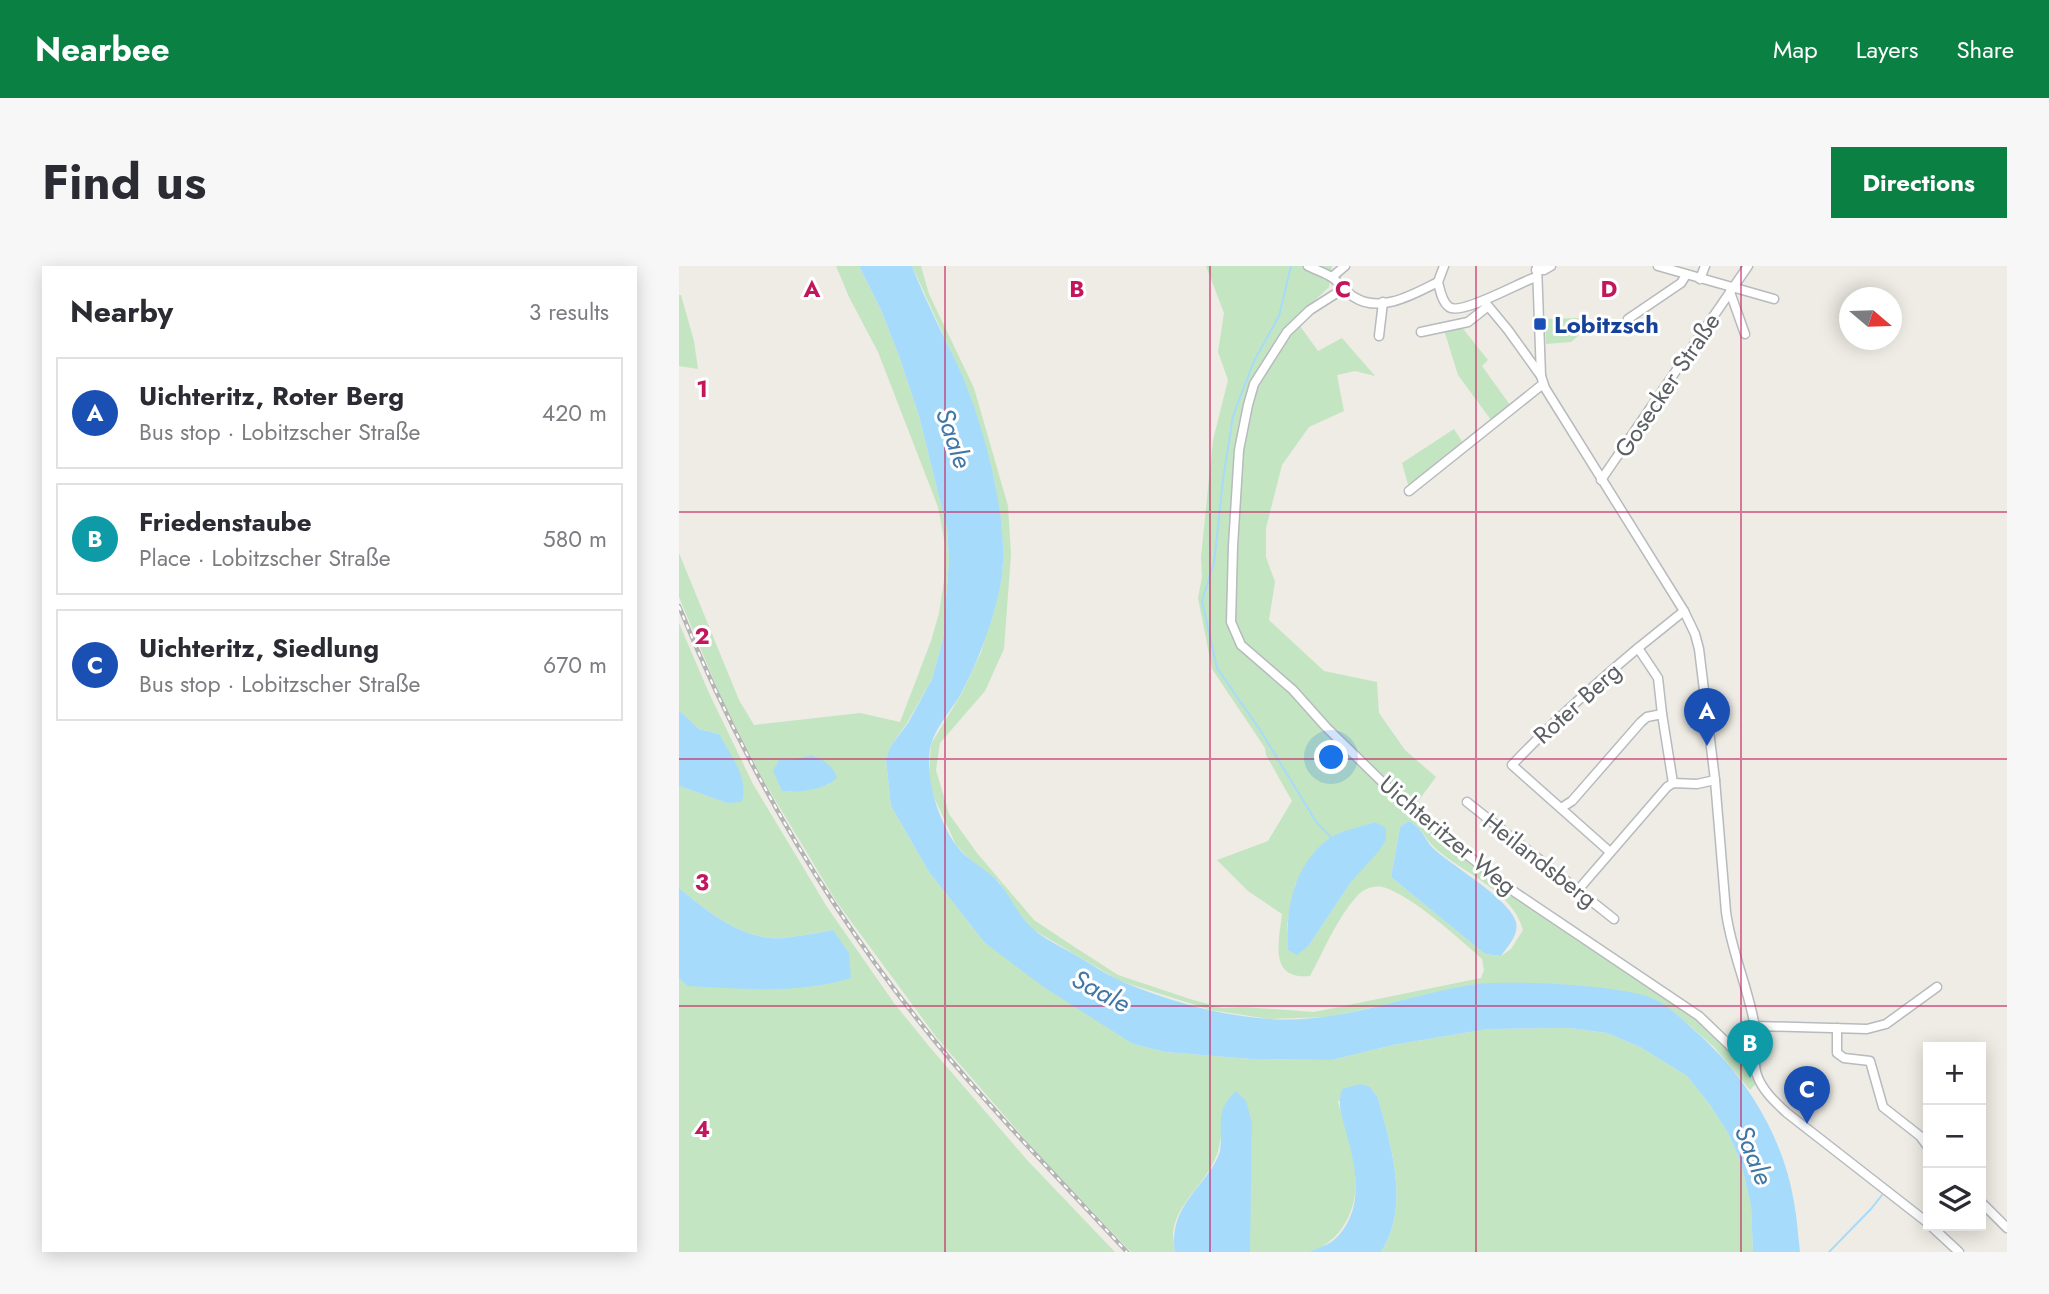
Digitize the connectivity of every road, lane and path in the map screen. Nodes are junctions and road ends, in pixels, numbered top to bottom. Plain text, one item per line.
1 (1308, 266) edge
2 (1345, 266) edge
3 (1444, 266) edge
4 (1551, 266) edge
5 (1658, 266) edge
6 (1706, 266) edge
7 (1748, 266) edge
8 (1536, 271) edge
9 (1686, 275) junction
10 (1332, 277) junction
11 (1700, 279) junction
12 (1438, 282) junction
13 (1343, 289) junction
14 (1731, 290) junction
15 (1774, 299) dead end
16 (1383, 302) junction
17 (1486, 304) junction
18 (1627, 319) dead end
19 (1421, 332) dead end
20 (1745, 334) dead end
21 (1379, 336) dead end
22 (1543, 383) junction
23 (1601, 480) junction
24 (1409, 491) dead end
25 (1684, 611) junction
26 (1638, 648) junction
27 (1662, 715) junction
28 (1715, 780) junction
29 (1673, 783) junction
30 (1467, 802) dead end
31 (1561, 808) junction
32 (1610, 852) junction
33 (1578, 890) junction
34 (1614, 919) dead end
35 (1937, 987) dead end
36 (1755, 1026) junction
37 (1837, 1028) junction
38 (1755, 1065) junction
39 (1923, 1140) edge
40 (1986, 1207) edge
41 (1923, 1219) edge
42 (2007, 1228) edge
43 (1937, 1231) edge
44 (1959, 1252) edge

1 - 10 street
2 - 10 street
3 - 12 street
4 - 8 street
5 - 9 street, Gosecker Straße
6 - 11 street, Gosecker Straße
7 - 14 street, Gosecker Straße
8 - 17 street
8 - 22 street
9 - 11 street, Gosecker Straße
9 - 18 street, Gosecker Straße
10 - 13 street
11 - 14 street, Gosecker Straße
12 - 16 street
12 - 17 street
13 - 16 street
13 - 38 street, Uichteritzer Weg
14 - 15 street
14 - 20 street
14 - 23 street, Gosecker Straße
16 - 21 street
17 - 19 street
17 - 22 street
22 - 23 street
22 - 24 street
23 - 25 street
25 - 26 street
25 - 28 street
26 - 27 street, Roter Berg
26 - 31 street, Roter Berg
27 - 29 street, Roter Berg
27 - 31 street
28 - 29 street
28 - 36 street
29 - 32 street
30 - 33 street, Heilandsberg
31 - 32 street, Roter Berg
32 - 33 street
33 - 34 street, Heilandsberg
35 - 37 street
36 - 37 street
36 - 38 street
37 - 39 street
38 - 41 street
40 - 42 street
43 - 44 street

